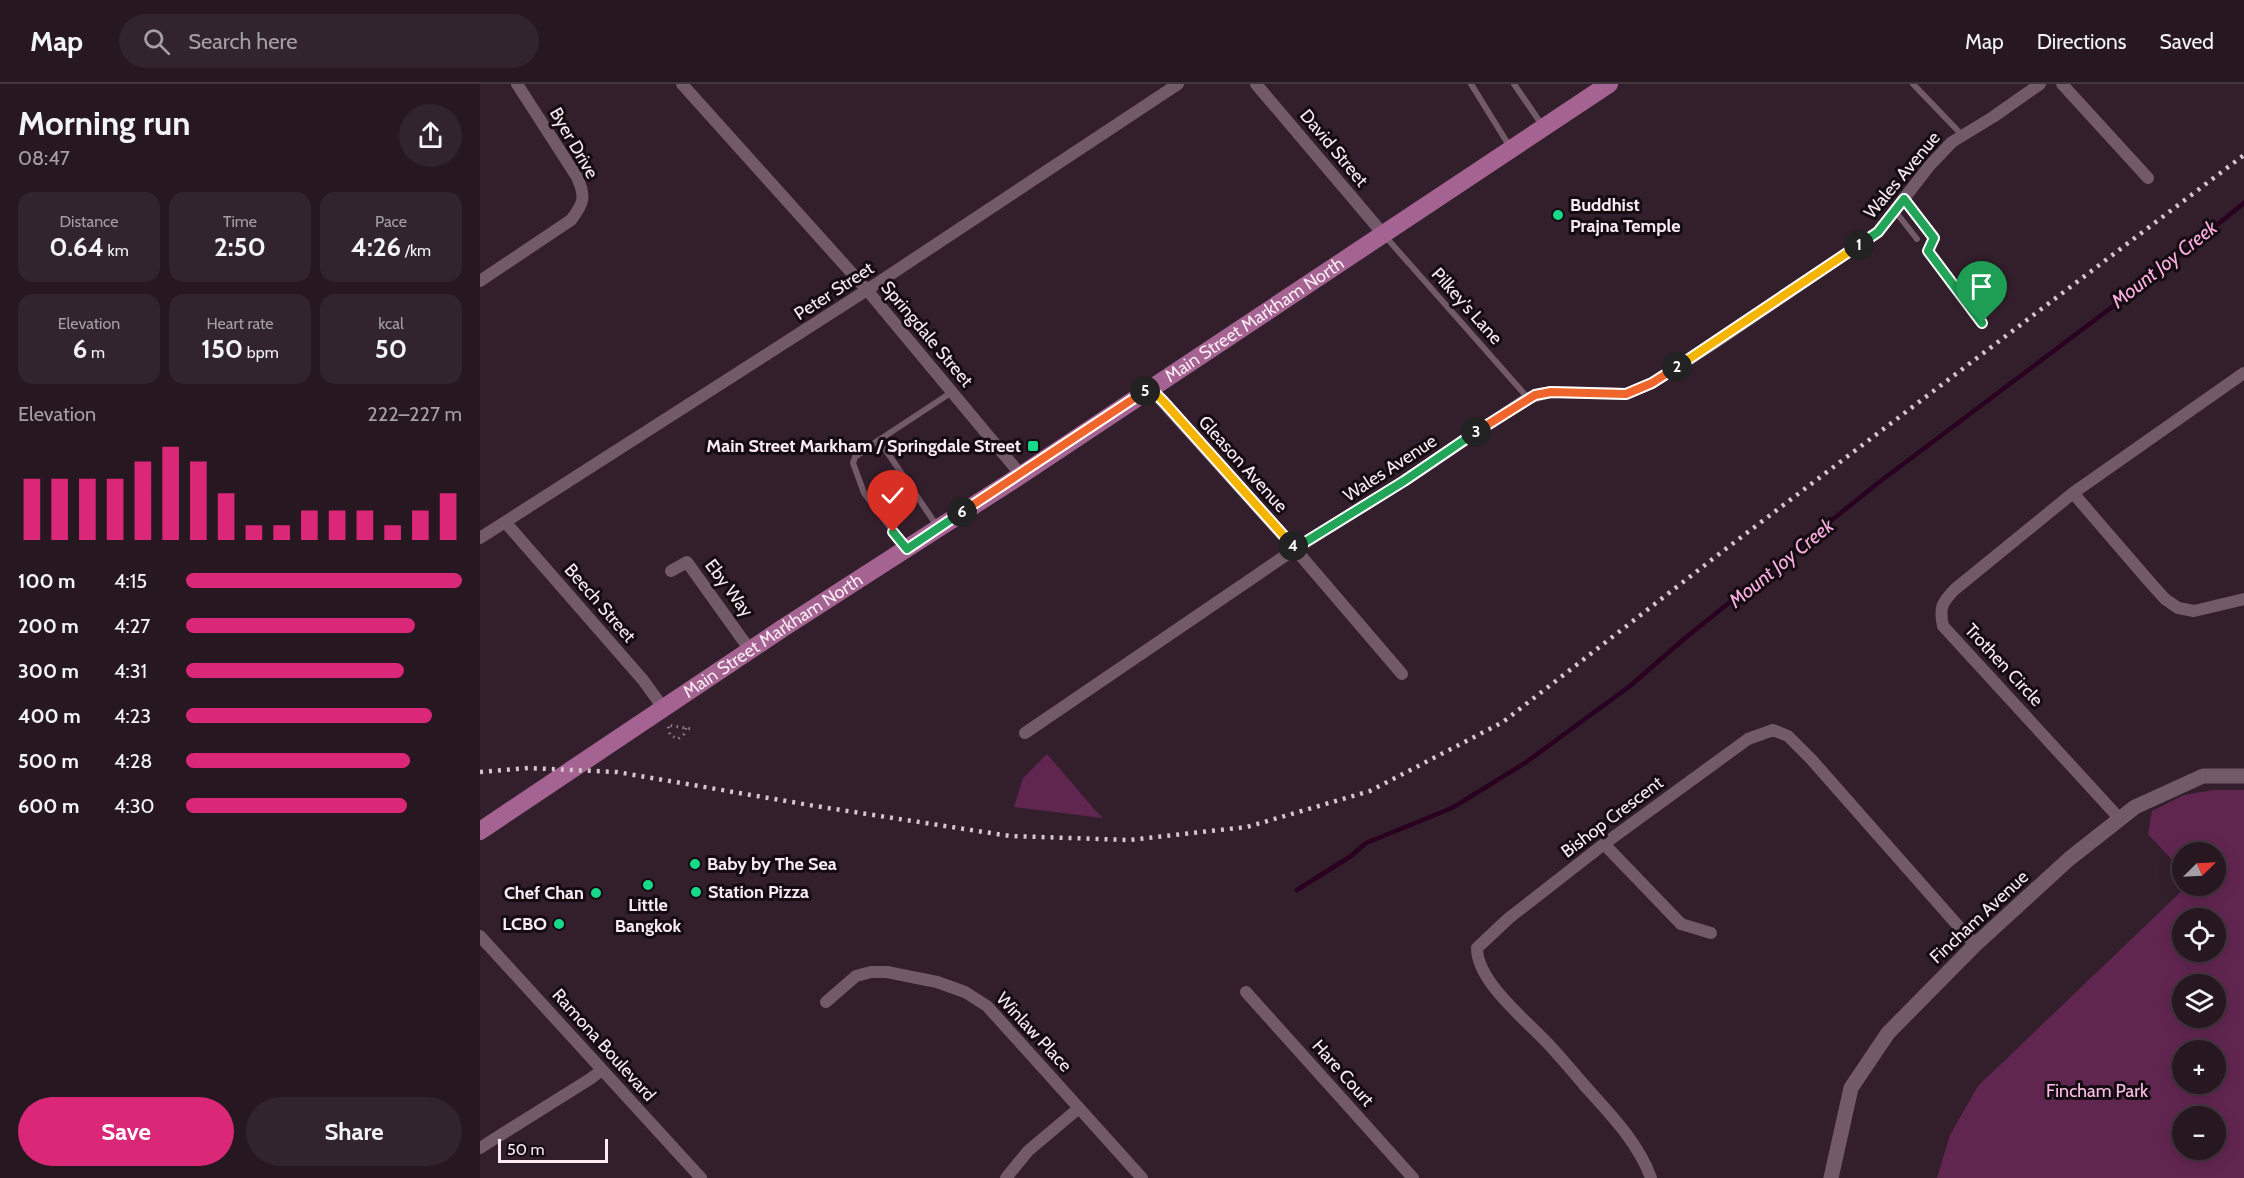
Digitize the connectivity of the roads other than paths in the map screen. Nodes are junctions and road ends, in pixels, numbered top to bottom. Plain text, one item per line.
1 (517, 84) edge
2 (682, 84) edge
3 (1178, 84) edge
4 (1256, 84) edge
5 (1471, 84) edge
6 (1514, 84) edge
7 (1609, 84) edge
8 (1913, 84) edge
9 (2040, 84) edge
10 (2062, 84) edge
11 (1544, 128) junction
12 (1962, 135) junction
13 (1512, 150) junction
14 (2148, 178) dead end
15 (1904, 199) junction
16 (1895, 211) junction
17 (1384, 235) junction
18 (1917, 239) dead end
19 (480, 281) edge
20 (867, 290) junction
21 (1982, 323) dead end
22 (2244, 373) edge
23 (1150, 388) junction
24 (952, 392) junction
25 (1528, 398) junction
26 (879, 440) junction
27 (1021, 475) junction
28 (2073, 493) junction
29 (506, 523) junction
30 (938, 528) junction
31 (480, 538) edge
32 (907, 549) junction
33 (1294, 549) junction
34 (672, 571) dead end
35 (2244, 599) edge
36 (750, 650) junction
37 (1402, 674) dead end
38 (664, 710) junction
39 (1025, 733) dead end
40 (2244, 776) edge
41 (2120, 819) junction
42 (480, 831) edge
43 (1604, 844) junction
44 (1711, 933) dead end
45 (480, 936) edge
46 (1975, 945) junction
47 (1246, 992) dead end
48 (826, 1002) dead end
49 (602, 1070) junction
50 (1079, 1107) junction
51 (480, 1148) edge
52 (701, 1178) edge
53 (1006, 1178) edge
54 (1142, 1178) edge
55 (1413, 1178) edge
56 (1651, 1178) edge
57 (1831, 1178) edge

1 - 19 street, Byer Drive
2 - 20 street, Springdale Street
3 - 20 street, Peter Street
4 - 17 street, David Street
5 - 13 lane
6 - 11 lane
7 - 11 main road, Main Street Markham North
8 - 12 lane
9 - 12 street, Wales Avenue
10 - 14 street
11 - 13 main road, Main Street Markham North
12 - 15 street, Wales Avenue
13 - 17 main road, Main Street Markham North
15 - 16 street, Wales Avenue
15 - 21 lane
16 - 18 lane
16 - 25 street, Wales Avenue
17 - 23 main road, Main Street Markham North
17 - 25 lane, Pilkey's Lane
20 - 24 street, Springdale Street
20 - 29 street, Peter Street
22 - 28 street, Trothen Circle
23 - 27 main road, Main Street Markham North
23 - 33 street, Gleason Avenue
24 - 26 lane
24 - 27 street, Springdale Street
25 - 33 street, Wales Avenue
26 - 30 lane
26 - 32 lane
27 - 30 main road, Main Street Markham North
28 - 35 street
28 - 41 street, Trothen Circle
29 - 31 street, Peter Street
29 - 38 street, Beech Street
30 - 32 main road, Main Street Markham North
32 - 36 main road, Main Street Markham North
33 - 37 street, Gleason Avenue
33 - 39 street, Wales Avenue
34 - 36 street, Eby Way
36 - 38 main road, Main Street Markham North
38 - 42 main road, Main Street Markham North
40 - 41 street, Fincham Avenue
41 - 46 street, Fincham Avenue
43 - 44 street
43 - 46 street, Bishop Crescent
43 - 56 street, Bishop Crescent
45 - 49 street, Ramona Boulevard
46 - 57 street, Fincham Avenue
47 - 55 street, Hare Court
48 - 50 street, Winlaw Place
49 - 51 street
49 - 52 street, Ramona Boulevard
50 - 53 street
50 - 54 street, Winlaw Place

